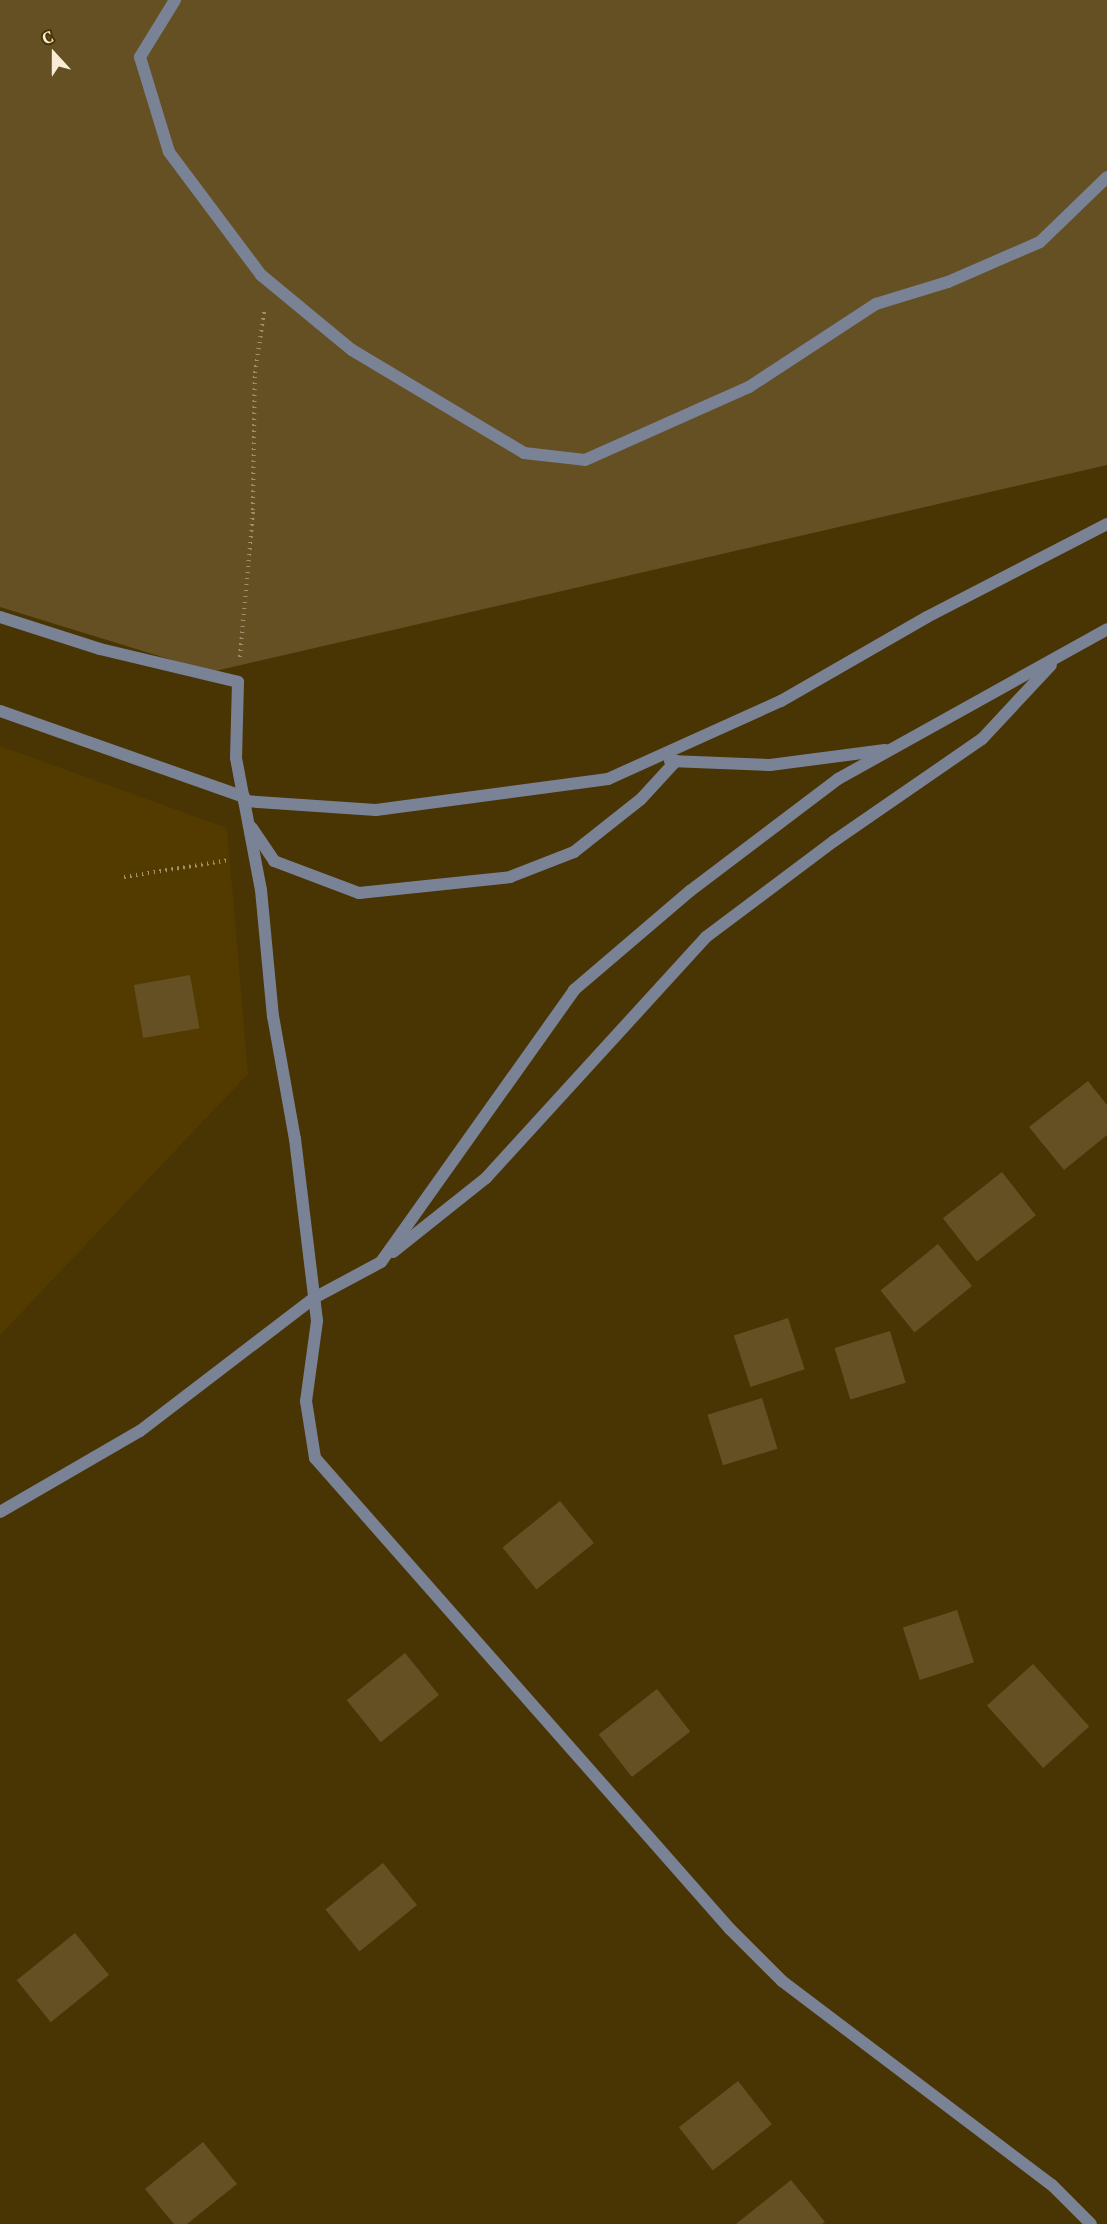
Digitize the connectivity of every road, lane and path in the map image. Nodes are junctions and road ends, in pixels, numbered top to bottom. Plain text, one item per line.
1 (175, 0) edge
2 (1107, 177) edge
3 (269, 281) junction
4 (1107, 524) edge
5 (0, 617) edge
6 (1107, 630) edge
7 (1058, 656) junction
8 (238, 682) junction
9 (0, 711) edge
10 (893, 749) junction
11 (676, 761) junction
12 (645, 762) junction
13 (244, 799) junction
14 (249, 823) junction
15 (255, 856) junction
16 (124, 877) dead end
17 (381, 1262) junction
18 (314, 1298) junction
19 (0, 1512) edge
20 (1091, 2224) edge

1 - 3 street
2 - 3 street
3 - 8 path
4 - 12 street
5 - 8 street
6 - 7 street
7 - 10 street
7 - 17 street
8 - 13 street
9 - 13 street
10 - 11 street
10 - 17 street
11 - 12 street
11 - 14 street
12 - 13 street
13 - 14 street
14 - 15 street
15 - 16 path
15 - 18 street
17 - 18 street
18 - 19 street
18 - 20 street

